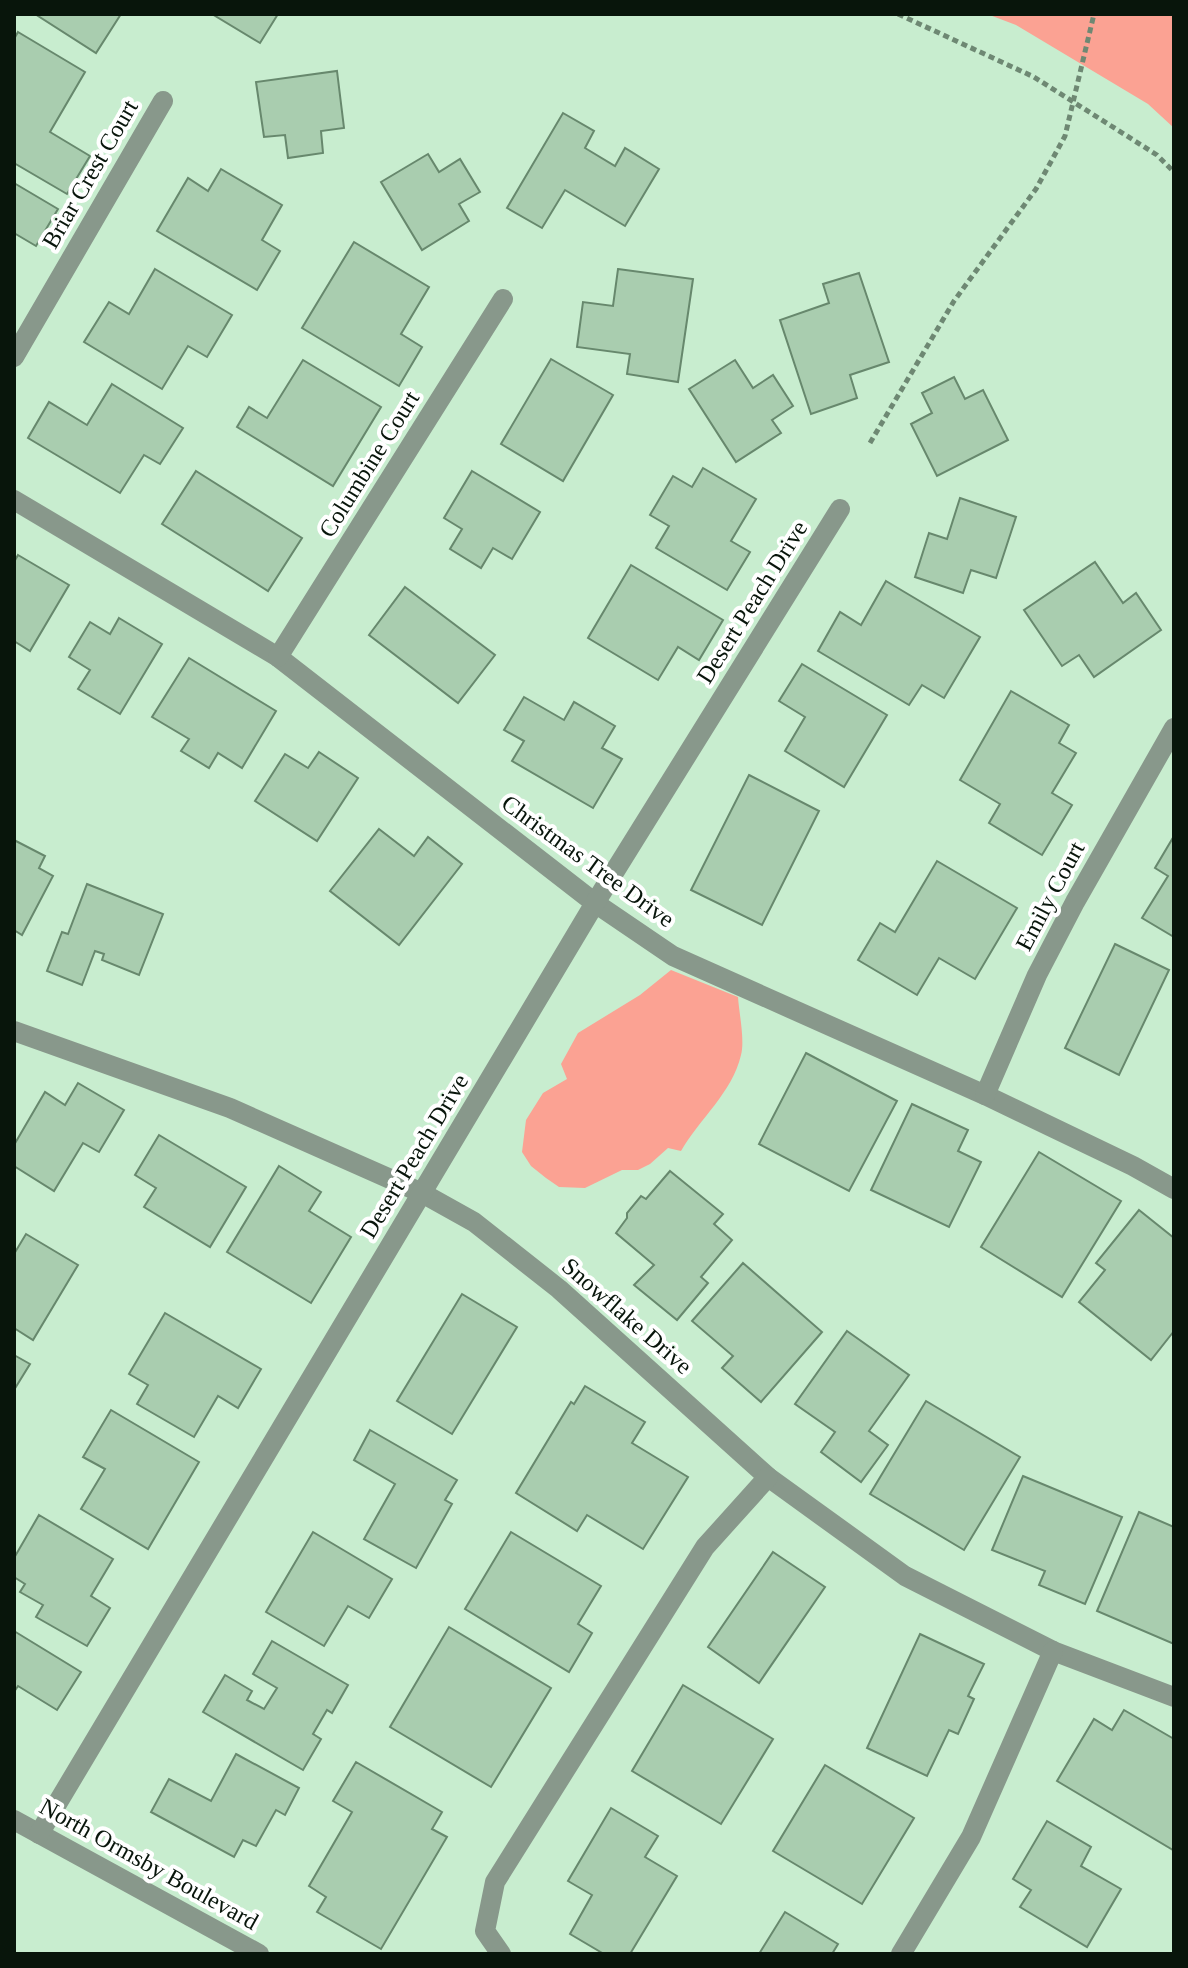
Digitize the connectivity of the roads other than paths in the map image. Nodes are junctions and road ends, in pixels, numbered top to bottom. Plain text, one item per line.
1 (163, 101) dead end
2 (503, 299) dead end
3 (14, 357) edge
4 (14, 500) edge
5 (840, 509) dead end
6 (278, 657) junction
7 (1174, 728) edge
8 (595, 903) junction
9 (14, 1032) edge
10 (985, 1095) junction
11 (1174, 1189) edge
12 (422, 1193) junction
13 (768, 1477) junction
14 (1053, 1651) junction
15 (1174, 1697) edge
16 (14, 1820) edge
17 (39, 1834) junction
18 (259, 1954) edge
19 (501, 1954) edge
20 (901, 1954) edge

1 - 3 street, Briar Crest Court
2 - 6 street, Columbine Court
4 - 6 street, Christmas Tree Drive
5 - 8 street, Desert Peach Drive
6 - 8 street, Christmas Tree Drive
7 - 10 street, Emily Court
8 - 10 street, Christmas Tree Drive
8 - 12 street, Desert Peach Drive
9 - 12 street, Snowflake Drive
10 - 11 street, Christmas Tree Drive
12 - 13 street, Snowflake Drive
12 - 17 street, Desert Peach Drive
13 - 14 street, Snowflake Drive
13 - 19 street
14 - 15 street, Snowflake Drive
14 - 20 street
16 - 17 street, North Ormsby Boulevard
17 - 18 street, North Ormsby Boulevard

